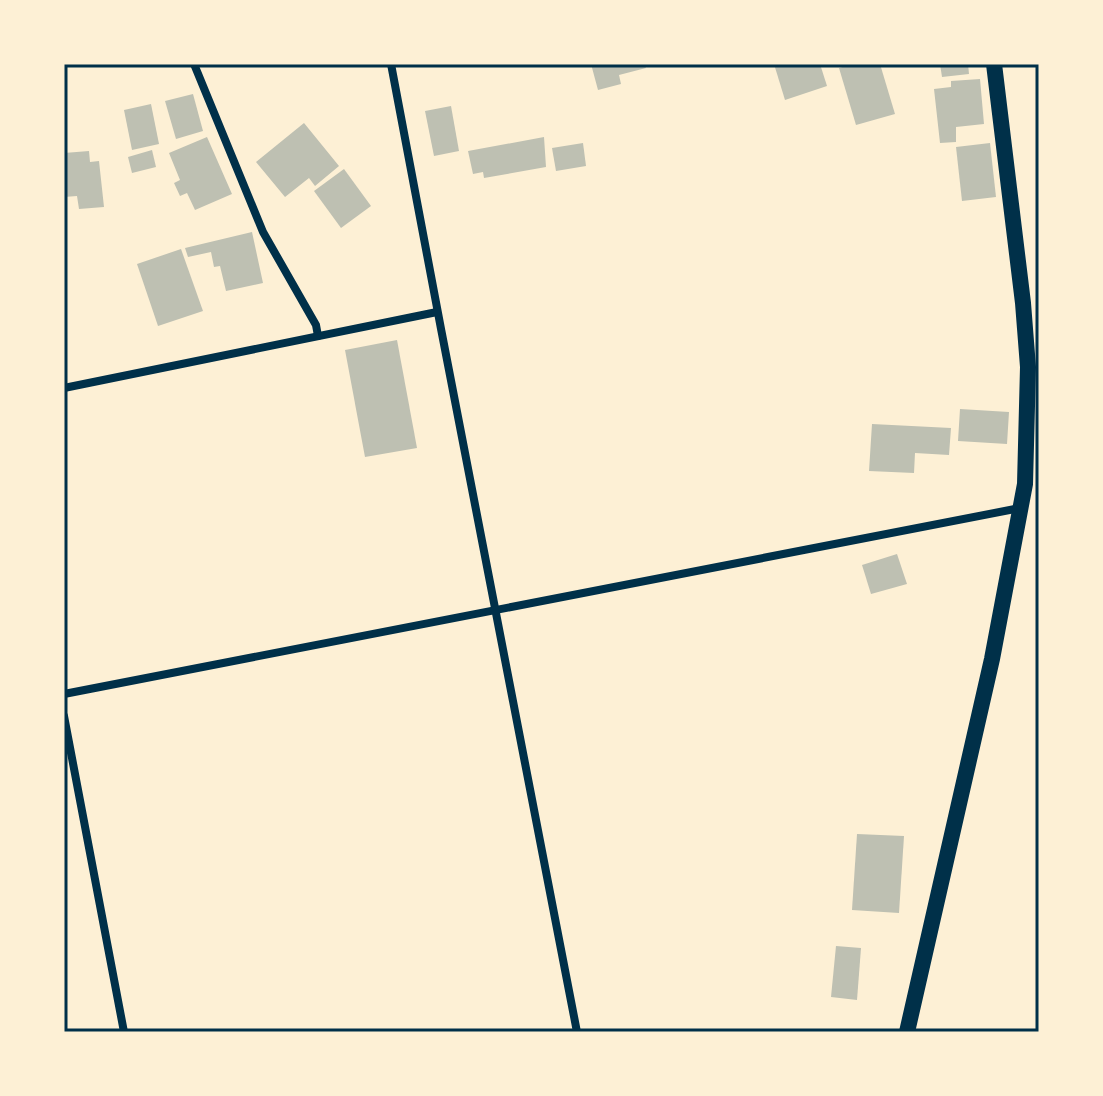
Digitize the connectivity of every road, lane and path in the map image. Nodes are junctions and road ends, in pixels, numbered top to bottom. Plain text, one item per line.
1 (194, 64) edge
2 (391, 64) edge
3 (994, 64) edge
4 (437, 312) junction
5 (318, 336) junction
6 (64, 388) edge
7 (1032, 482) edge
8 (1021, 508) junction
9 (497, 611) junction
10 (64, 694) edge
11 (64, 716) edge
12 (124, 1032) edge
13 (577, 1032) edge
14 (907, 1032) edge

1 - 5 street
2 - 4 street
3 - 7 main road
4 - 5 street
4 - 9 street
5 - 6 street
7 - 8 main road
8 - 9 street
8 - 14 main road
9 - 10 street
9 - 13 street
11 - 12 street

